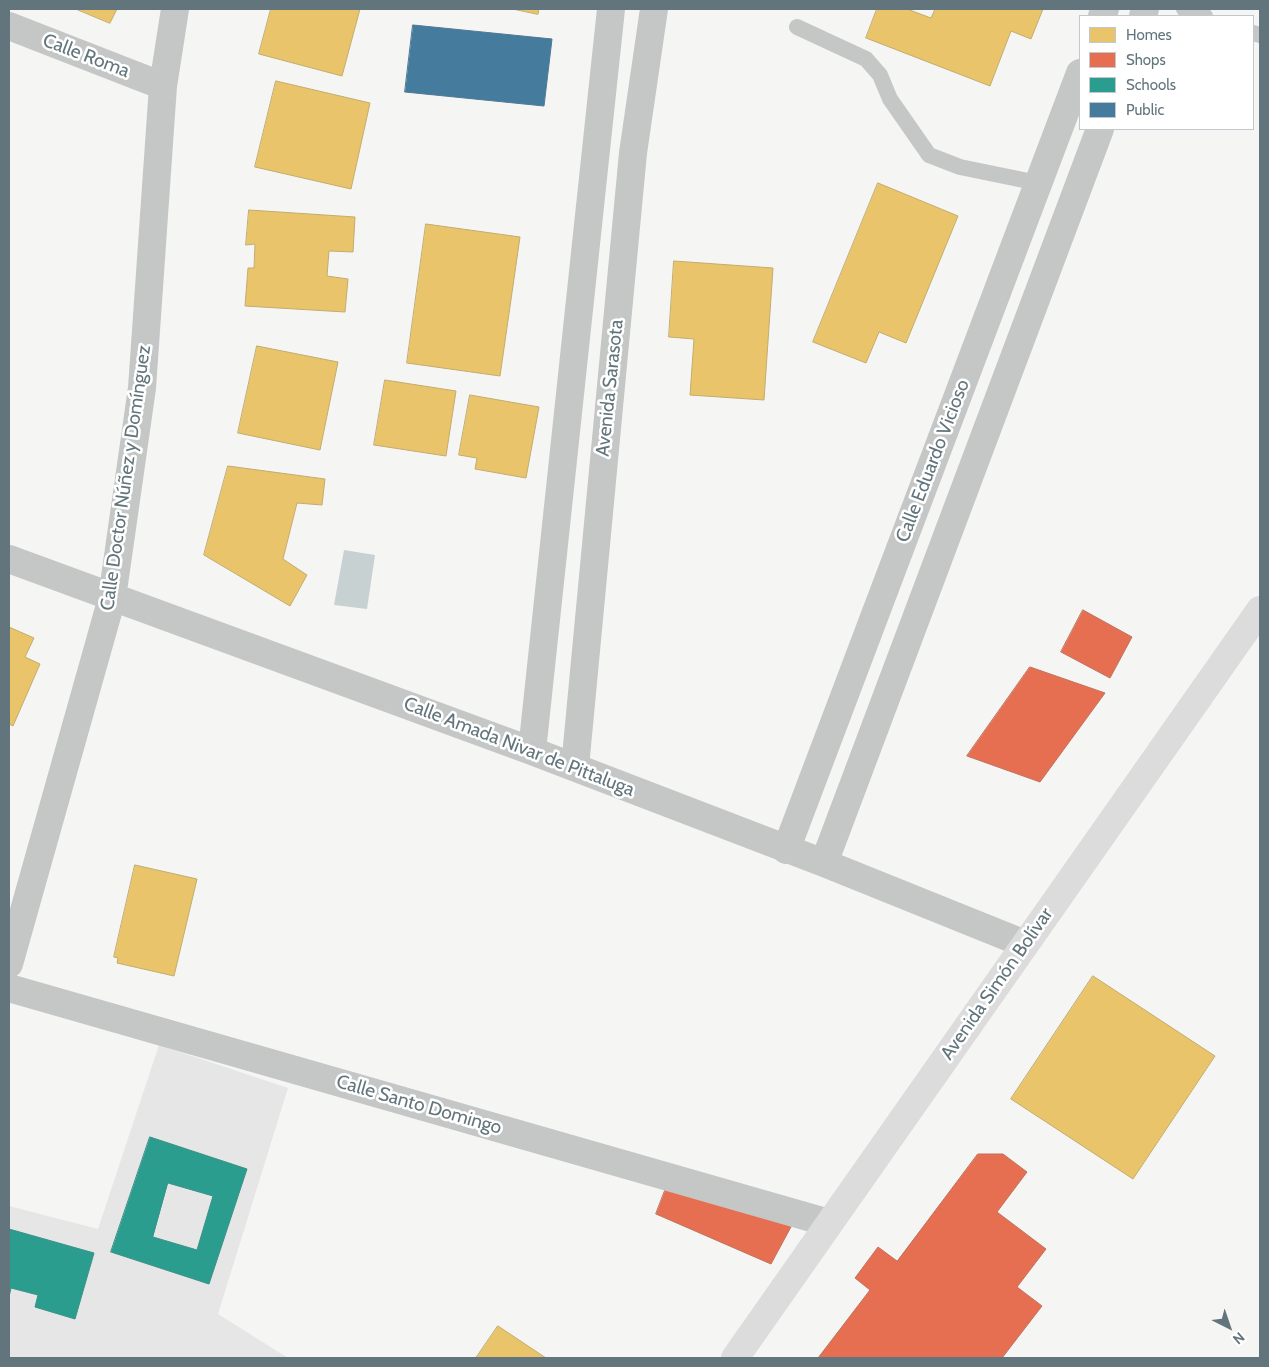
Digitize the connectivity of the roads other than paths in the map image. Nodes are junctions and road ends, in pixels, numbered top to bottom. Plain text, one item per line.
1 (175, 9) edge
2 (611, 9) edge
3 (654, 9) edge
4 (1184, 9) edge
5 (1203, 15) edge
6 (9, 26) edge
7 (797, 27) dead end
8 (1079, 76) edge
9 (163, 86) junction
10 (1100, 130) edge
11 (595, 150) junction
12 (633, 153) junction
13 (1038, 183) junction
14 (1019, 233) junction
15 (1056, 245) junction
16 (559, 496) junction
17 (599, 498) junction
18 (9, 560) edge
19 (112, 598) junction
20 (1260, 610) edge
21 (532, 751) junction
22 (574, 768) junction
23 (786, 850) junction
24 (824, 863) junction
25 (1025, 944) junction
26 (9, 964) edge
27 (9, 988) edge
28 (829, 1223) junction
29 (734, 1358) edge

1 - 9 street, Calle Doctor Núñez y Domínguez
2 - 11 street
3 - 12 street, Avenida Sarasota
4 - 5 lane
6 - 9 street, Calle Roma
7 - 13 lane
8 - 13 street, Calle Eduardo Vicioso
9 - 19 street, Calle Doctor Núñez y Domínguez
10 - 15 street, Calle Eduardo Vicioso
11 - 12 street
11 - 16 street
12 - 17 street, Avenida Sarasota
13 - 14 street, Calle Eduardo Vicioso
14 - 15 street
14 - 23 street, Calle Eduardo Vicioso
15 - 24 street, Calle Eduardo Vicioso
16 - 17 street
16 - 21 street
17 - 22 street, Avenida Sarasota
18 - 19 street, Calle Amada Nivar de Pittaluga
19 - 21 street, Calle Amada Nivar de Pittaluga
19 - 26 street, Calle Doctor Núñez y Domínguez
20 - 25 main road, Avenida Simón Bolívar
21 - 22 street, Calle Amada Nivar de Pittaluga
22 - 23 street, Calle Amada Nivar de Pittaluga
23 - 24 street, Calle Amada Nivar de Pittaluga
24 - 25 street, Calle Amada Nivar de Pittaluga
25 - 28 main road, Avenida Simón Bolívar
27 - 28 street, Calle Santo Domingo
28 - 29 main road, Avenida Simón Bolívar

